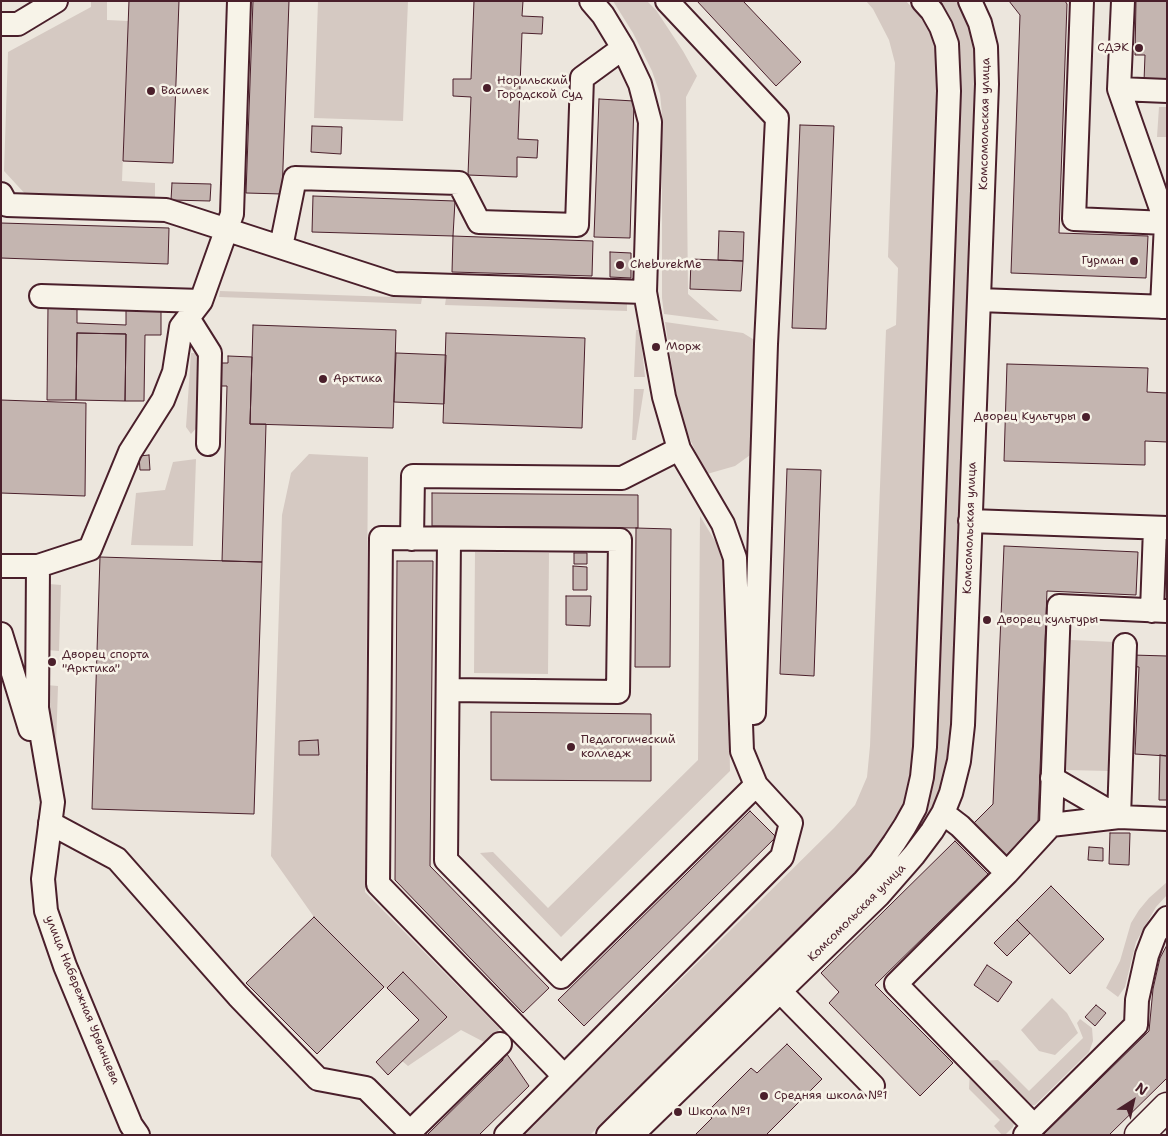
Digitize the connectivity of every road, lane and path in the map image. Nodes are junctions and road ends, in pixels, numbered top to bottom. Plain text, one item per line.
1 (56, 1) edge
2 (239, 1) edge
3 (591, 1) edge
4 (667, 1) edge
5 (923, 1) edge
6 (970, 1) edge
7 (1082, 1) edge
8 (1123, 1) edge
9 (1, 24) edge
10 (623, 48) junction
11 (1119, 89) junction
12 (1167, 91) edge
13 (1, 194) edge
14 (1166, 223) edge
15 (226, 229) junction
16 (281, 247) junction
17 (645, 292) junction
18 (41, 296) dead end
19 (979, 300) junction
20 (1165, 307) edge
21 (194, 309) junction
22 (208, 444) dead end
23 (679, 449) junction
24 (970, 521) junction
25 (1161, 528) edge
26 (412, 539) junction
27 (449, 539) junction
28 (1, 566) edge
29 (38, 566) junction
30 (1160, 611) edge
31 (1, 634) edge
32 (1125, 645) dead end
33 (448, 690) junction
34 (1052, 778) junction
35 (754, 781) junction
36 (51, 812) junction
37 (943, 813) junction
38 (1119, 817) junction
39 (1167, 819) edge
40 (1051, 825) junction
41 (1007, 874) junction
42 (1167, 918) edge
43 (773, 984) junction
44 (500, 1044) dead end
45 (564, 1076) junction
46 (873, 1086) dead end
47 (1167, 1107) edge
48 (1030, 1130) edge
49 (138, 1135) edge
50 (506, 1135) edge
51 (608, 1135) edge
52 (632, 1135) edge
53 (1139, 1135) edge

1 - 9 street
2 - 15 street
3 - 10 street
4 - 35 street
5 - 43 street, Комсомольская улица
6 - 19 street, Комсомольская улица
7 - 14 street
8 - 11 street
10 - 16 street
10 - 17 street
11 - 12 street
11 - 14 street
13 - 15 street
14 - 20 street
15 - 16 street
15 - 21 street
16 - 17 street
17 - 23 street
18 - 21 street
19 - 20 street
19 - 24 street, Комсомольская улица
21 - 22 street
21 - 29 street
23 - 26 street
23 - 35 street
24 - 25 street
24 - 37 street, Комсомольская улица
25 - 30 street
26 - 27 street
26 - 45 street
27 - 33 street
27 - 33 street
28 - 29 street
29 - 36 street, улица Набережная Урванцева
30 - 34 street
31 - 36 street, улица Набережная Урванцева
32 - 38 street
33 - 35 street
34 - 38 street
34 - 40 street
35 - 45 street
36 - 44 street
36 - 49 street, улица Набережная Урванцева
37 - 41 street
37 - 43 street, Комсомольская улица
38 - 39 street
38 - 40 street
40 - 41 street
41 - 48 street
42 - 48 street
43 - 46 street
43 - 51 street, Комсомольская улица
43 - 52 street, Комсомольская улица
45 - 50 street
47 - 53 main road

